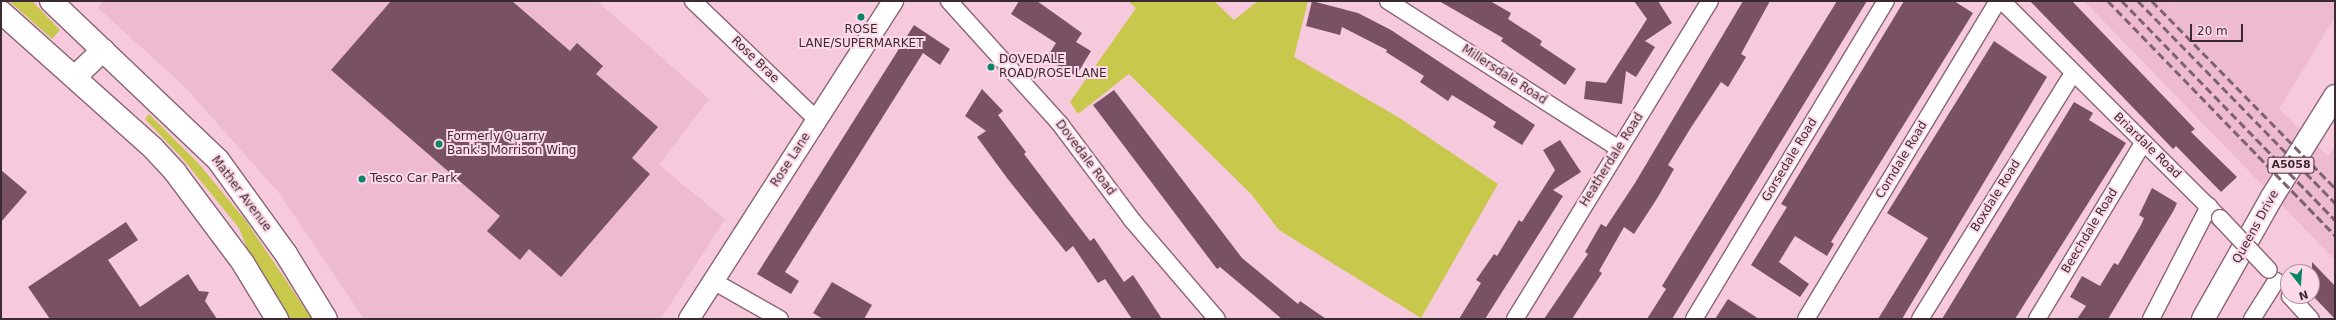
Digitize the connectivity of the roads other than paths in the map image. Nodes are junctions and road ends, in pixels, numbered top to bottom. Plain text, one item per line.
1 (51, 1) edge
2 (693, 1) edge
3 (893, 1) edge
4 (949, 1) edge
5 (1388, 1) edge
6 (1708, 1) edge
7 (1886, 1) edge
8 (1998, 1) edge
9 (2002, 1) edge
10 (1, 12) edge
11 (103, 50) junction
12 (2073, 73) junction
13 (75, 77) junction
14 (2335, 96) edge
15 (817, 120) junction
16 (2142, 143) junction
17 (1619, 149) junction
18 (2209, 206) junction
19 (2273, 276) junction
20 (712, 281) junction
21 (2280, 284) edge
22 (2297, 304) edge
23 (277, 319) edge
24 (326, 319) edge
25 (689, 319) edge
26 (780, 319) edge
27 (1217, 319) edge
28 (1515, 319) edge
29 (1694, 319) edge
30 (1806, 319) edge
31 (1920, 319) edge
32 (2037, 319) edge
33 (2151, 319) edge
34 (2203, 319) edge
35 (2252, 319) edge
36 (2311, 319) edge

1 - 11 main road, Mather Avenue
2 - 15 street, Rose Brae
3 - 15 street, Rose Lane
4 - 27 street, Dovedale Road
5 - 17 street, Millersdale Road
6 - 17 street, Heatherdale Road
7 - 29 street, Gorsedale Road
8 - 30 street, Corndale Road
9 - 12 street, Briardale Road
10 - 13 main road
11 - 13 main road
11 - 24 main road, Mather Avenue
12 - 16 street, Briardale Road
12 - 31 street, Boxdale Road
13 - 23 main road
14 - 34 main road, Queens Drive / A5058
15 - 20 street, Rose Lane
16 - 18 street, Briardale Road
16 - 32 street, Beechdale Road
17 - 28 street, Heatherdale Road
18 - 19 street, Briardale Road, bridge
18 - 33 street
19 - 21 street, Briardale Road
19 - 35 street
20 - 25 street, Rose Lane
20 - 26 street
22 - 36 street, Briardale Road

